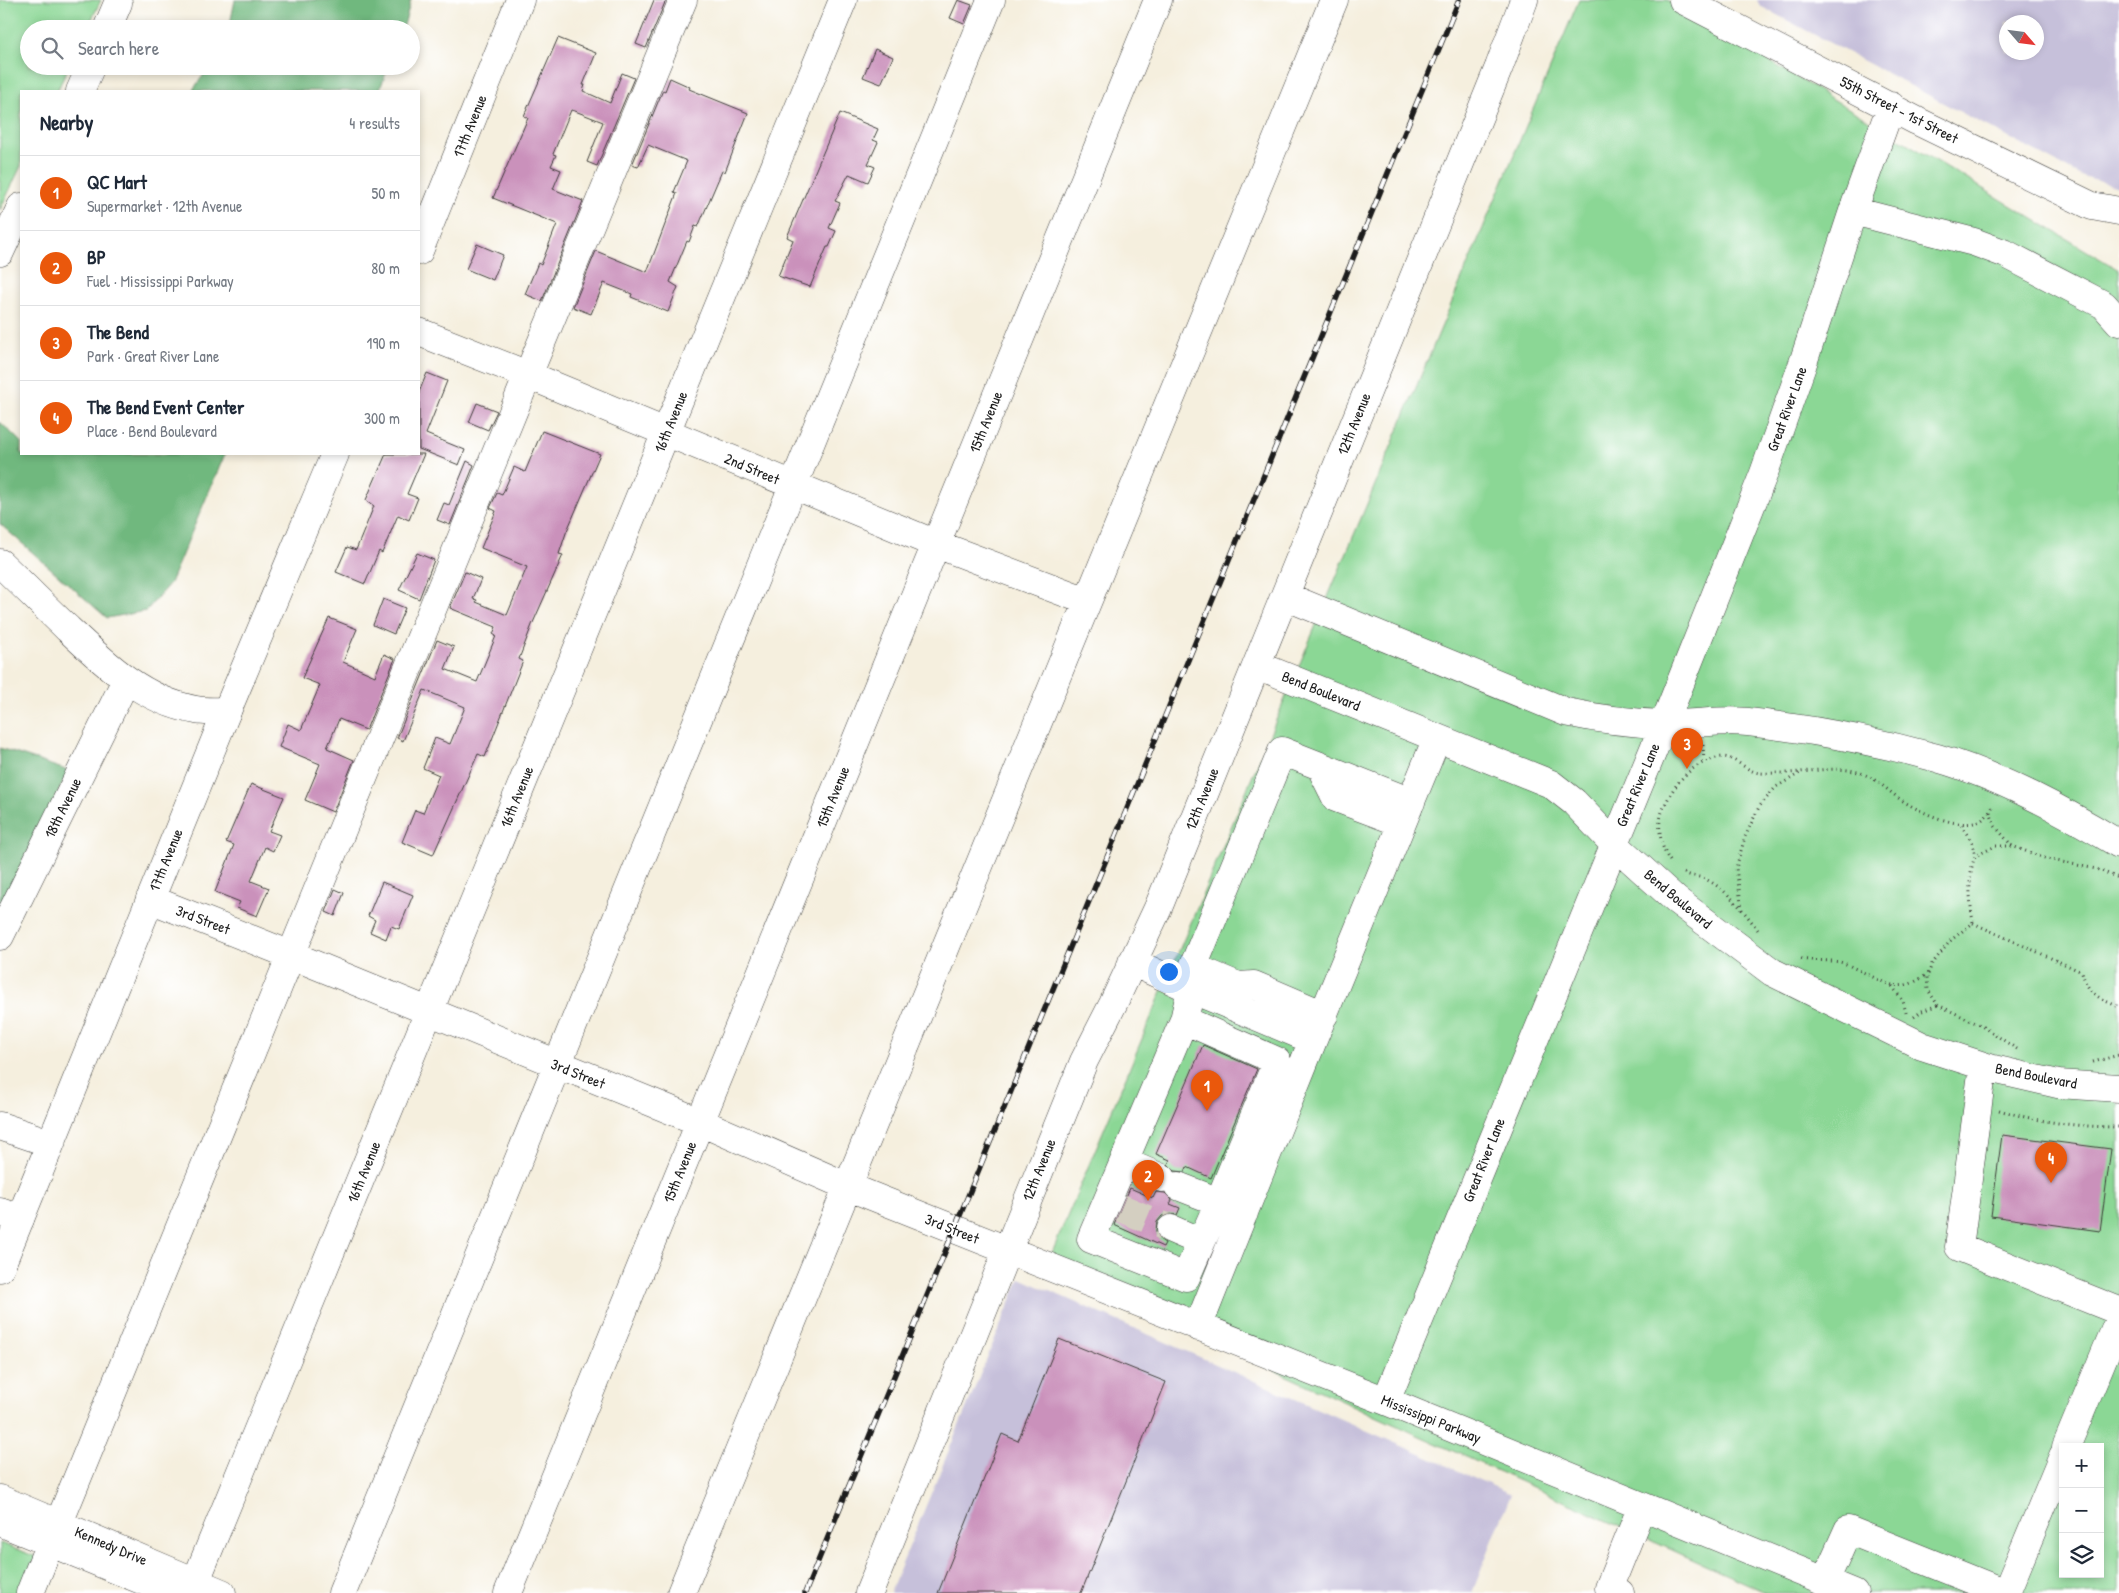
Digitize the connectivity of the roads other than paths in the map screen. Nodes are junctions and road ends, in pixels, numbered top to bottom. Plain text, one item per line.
1 (520, 0) edge
2 (683, 0) edge
3 (843, 0) edge
4 (991, 0) edge
5 (1158, 0) edge
6 (1334, 0) edge
7 (1524, 0) edge
8 (1683, 0) edge
9 (118, 3) dead end
10 (1722, 8) edge
11 (111, 20) edge
12 (87, 75) edge
13 (80, 90) edge
14 (1892, 106) junction
15 (20, 210) edge
16 (1853, 211) junction
17 (2119, 211) edge
18 (420, 249) edge
19 (0, 252) edge
20 (2119, 322) edge
21 (420, 332) edge
22 (528, 375) junction
23 (666, 433) junction
24 (335, 455) edge
25 (794, 486) junction
26 (936, 544) junction
27 (0, 563) edge
28 (1285, 596) junction
29 (1087, 601) junction
30 (1257, 665) junction
31 (126, 680) junction
32 (227, 711) junction
33 (1664, 724) junction
34 (1437, 738) junction
35 (1406, 813) junction
36 (1614, 844) junction
37 (2119, 844) edge
38 (150, 899) junction
39 (0, 936) edge
40 (291, 954) junction
41 (1132, 962) junction
42 (1192, 978) junction
43 (430, 1012) junction
44 (1324, 1014) junction
45 (1184, 1020) junction
46 (1313, 1040) junction
47 (558, 1065) junction
48 (1983, 1066) junction
49 (2119, 1088) edge
50 (700, 1122) junction
51 (0, 1126) edge
52 (50, 1143) junction
53 (1124, 1162) junction
54 (849, 1187) junction
55 (1219, 1202) junction
56 (1244, 1213) junction
57 (10, 1216) edge
58 (1171, 1229) tunnel mouth
59 (1201, 1242) junction
60 (1006, 1250) junction
61 (1144, 1260) junction
62 (0, 1268) edge
63 (1129, 1300) junction
64 (2119, 1311) edge
65 (2119, 1320) edge
66 (1198, 1327) junction
67 (1386, 1401) junction
68 (2068, 1443) edge
69 (2059, 1465) edge
70 (0, 1499) edge
71 (1642, 1506) junction
72 (0, 1522) edge
73 (54, 1533) junction
74 (1825, 1581) junction
75 (186, 1589) edge
76 (1612, 1592) edge
77 (30, 1593) edge
78 (222, 1593) edge
79 (342, 1593) edge
80 (508, 1593) edge
81 (681, 1593) edge
82 (868, 1593) edge
83 (1854, 1593) edge
84 (2005, 1593) edge

1 - 18 street, 17th Avenue
2 - 22 street
3 - 23 street, 16th Avenue
4 - 25 street
5 - 26 street, 15th Avenue
6 - 29 street
7 - 28 street, 12th Avenue
8 - 10 street, 55th Street - 1st Street
9 - 11 street
10 - 14 street, 55th Street - 1st Street
12 - 13 street
14 - 16 street, Great River Lane
14 - 17 street, 55th Street - 1st Street
15 - 19 street
16 - 20 street
16 - 33 street, Great River Lane
21 - 22 street, 2nd Street
22 - 23 street, 2nd Street
22 - 40 street
23 - 25 street, 2nd Street
23 - 43 street, 16th Avenue
24 - 32 street, 17th Avenue
25 - 26 street, 2nd Street
25 - 47 street
26 - 29 street, 2nd Street
26 - 50 street, 15th Avenue
27 - 31 street
28 - 30 street, 12th Avenue
28 - 33 street
29 - 54 street
30 - 34 street, Bend Boulevard
30 - 41 street, 12th Avenue
31 - 32 street
31 - 39 street, 18th Avenue
32 - 38 street, 17th Avenue
33 - 36 street, Great River Lane
33 - 37 street
34 - 35 street
34 - 36 street, Bend Boulevard
35 - 42 street
35 - 44 street
36 - 48 street, Bend Boulevard
36 - 67 street, Great River Lane
38 - 40 street, 3rd Street
38 - 52 street, 17th Avenue
40 - 43 street, 3rd Street
40 - 73 street
41 - 42 street
41 - 60 street, 12th Avenue
42 - 44 street
42 - 45 street
42 - 46 street
43 - 47 street, 3rd Street
43 - 75 street, 16th Avenue
44 - 46 street
45 - 53 street
45 - 55 street
46 - 56 street
47 - 50 street, 3rd Street
47 - 79 street
48 - 49 street, Bend Boulevard
48 - 64 street
50 - 54 street, 3rd Street
50 - 80 street, 15th Avenue
51 - 52 street
52 - 57 street, 17th Avenue
53 - 55 street
53 - 61 street
54 - 60 street, 3rd Street
54 - 81 street
55 - 56 street
55 - 59 street
56 - 66 street
57 - 62 street, 17th Avenue
58 - 59 street
59 - 61 street
60 - 63 street, Mississippi Parkway
60 - 82 street, 12th Avenue
61 - 63 street
63 - 66 street, Mississippi Parkway
65 - 68 street
66 - 67 street, Mississippi Parkway
67 - 71 street, Mississippi Parkway
69 - 84 street
70 - 73 street, Kennedy Drive
71 - 74 street, Mississippi Parkway
71 - 76 street
72 - 73 street, Kennedy Drive
73 - 75 street, Kennedy Drive
73 - 77 street
74 - 83 street, Mississippi Parkway
74 - 84 street
75 - 78 street, Kennedy Drive

